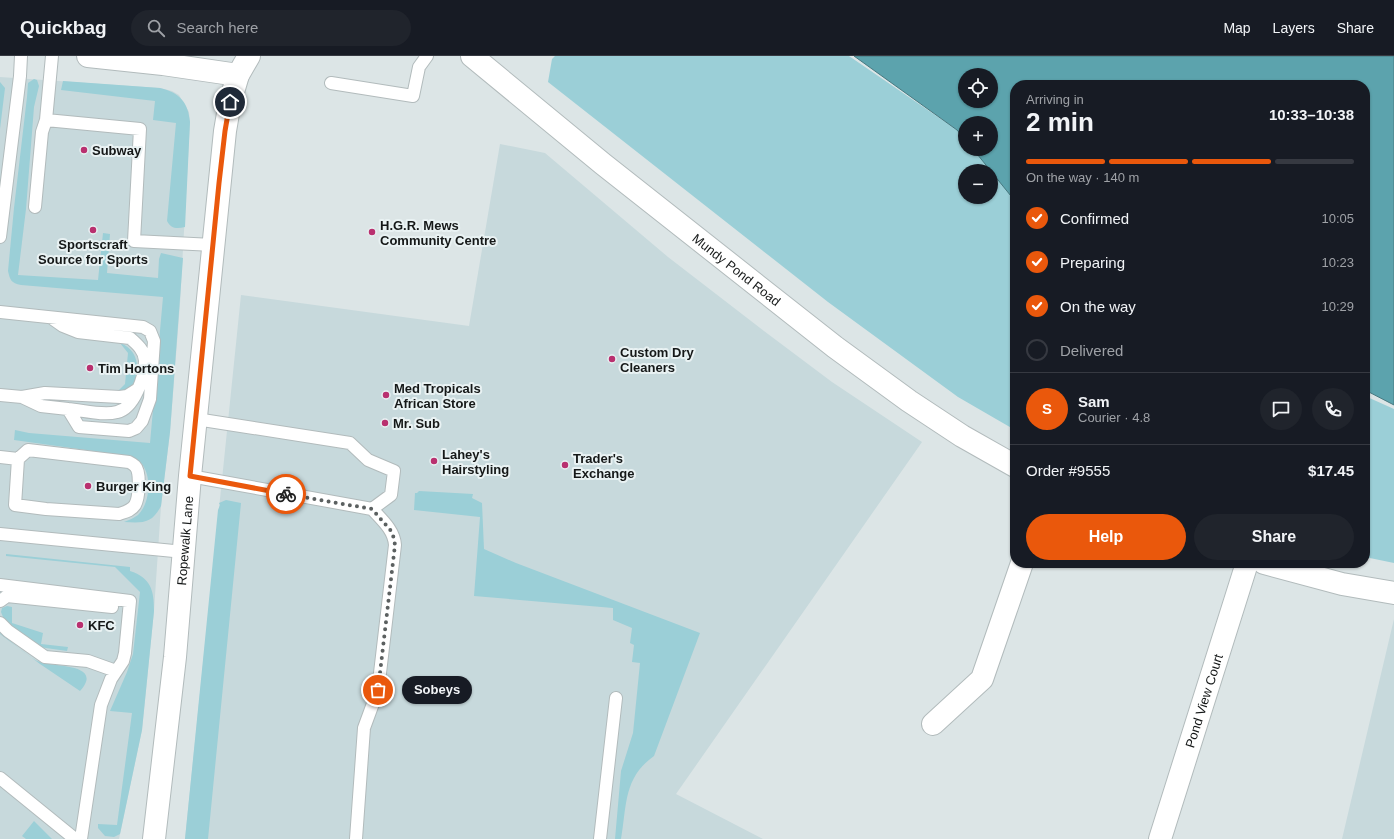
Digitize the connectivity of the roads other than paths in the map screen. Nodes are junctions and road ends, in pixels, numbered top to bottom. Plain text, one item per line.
1 (21, 56) edge
2 (52, 56) edge
3 (88, 56) edge
4 (249, 56) edge
5 (427, 56) edge
6 (472, 56) edge
7 (238, 75) junction
8 (330, 83) dead end
9 (46, 120) junction
10 (35, 207) dead end
11 (0, 236) edge
12 (213, 245) junction
13 (0, 312) edge
14 (52, 318) junction
15 (138, 389) junction
16 (0, 396) edge
17 (22, 397) junction
18 (68, 409) junction
19 (196, 419) junction
20 (0, 458) edge
21 (18, 459) junction
22 (1010, 463) edge
23 (190, 476) junction
24 (372, 509) junction
25 (0, 534) edge
26 (184, 552) junction
27 (1020, 568) edge
28 (1245, 568) edge
29 (1283, 568) edge
30 (2, 586) edge
31 (1394, 593) edge
32 (0, 601) edge
33 (130, 601) junction
34 (0, 623) edge
35 (116, 671) junction
36 (616, 698) dead end
37 (932, 724) dead end
38 (0, 778) edge
39 (75, 839) edge
40 (81, 839) edge
41 (154, 839) edge
42 (356, 839) edge
43 (600, 839) edge
44 (1160, 839) edge

1 - 11 lane
2 - 9 lane
3 - 7 street
4 - 7 street, Ropewalk Lane
5 - 8 lane
6 - 22 street, Mundy Pond Road
7 - 12 street, Ropewalk Lane
9 - 10 lane
9 - 12 lane
12 - 19 street, Ropewalk Lane
13 - 14 lane
14 - 15 lane
14 - 18 lane
15 - 17 lane
15 - 18 lane
16 - 17 lane
17 - 18 lane
19 - 23 street, Ropewalk Lane
19 - 24 lane
20 - 21 lane
21 - 21 lane
23 - 24 lane
23 - 26 street, Ropewalk Lane
24 - 42 lane
25 - 26 lane
26 - 41 street, Ropewalk Lane
27 - 37 street
28 - 44 street, Pond View Court
29 - 31 street
30 - 33 lane
32 - 33 lane
33 - 35 lane
34 - 35 lane
35 - 40 lane
36 - 43 lane
38 - 39 lane

